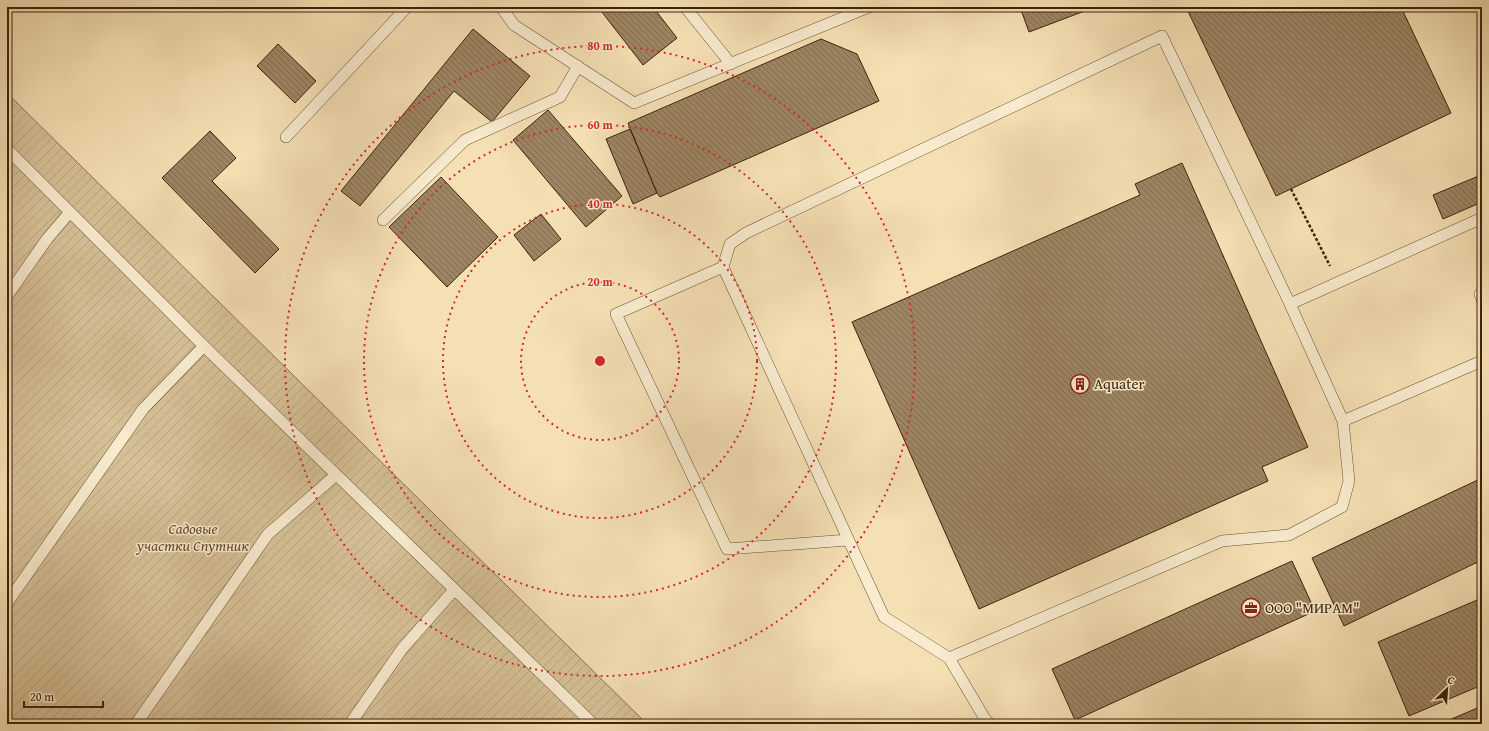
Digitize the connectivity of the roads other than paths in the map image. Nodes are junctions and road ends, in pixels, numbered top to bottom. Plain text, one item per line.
1 (407, 7) edge
2 (501, 7) edge
3 (685, 7) edge
4 (869, 7) edge
5 (731, 64) junction
6 (578, 66) junction
7 (286, 137) dead end
8 (7, 149) edge
9 (70, 212) junction
10 (1482, 218) edge
11 (383, 220) dead end
12 (723, 267) junction
13 (7, 296) edge
14 (1290, 304) junction
15 (204, 346) junction
16 (1482, 361) edge
17 (1343, 421) junction
18 (336, 475) junction
19 (848, 540) junction
20 (454, 590) junction
21 (7, 604) edge
22 (949, 658) junction
23 (588, 723) edge
24 (136, 724) edge
25 (350, 724) edge
26 (990, 724) edge

1 - 7 lane
2 - 6 lane
3 - 5 lane
4 - 5 lane
5 - 6 lane
6 - 11 lane
8 - 9 lane
9 - 13 lane
9 - 15 lane
10 - 14 lane
12 - 14 lane
12 - 19 lane
12 - 19 lane
14 - 17 lane
15 - 18 lane
15 - 21 lane
16 - 17 lane
17 - 22 lane
18 - 20 lane
18 - 24 lane
19 - 22 lane
20 - 23 lane
20 - 25 lane
22 - 26 lane

